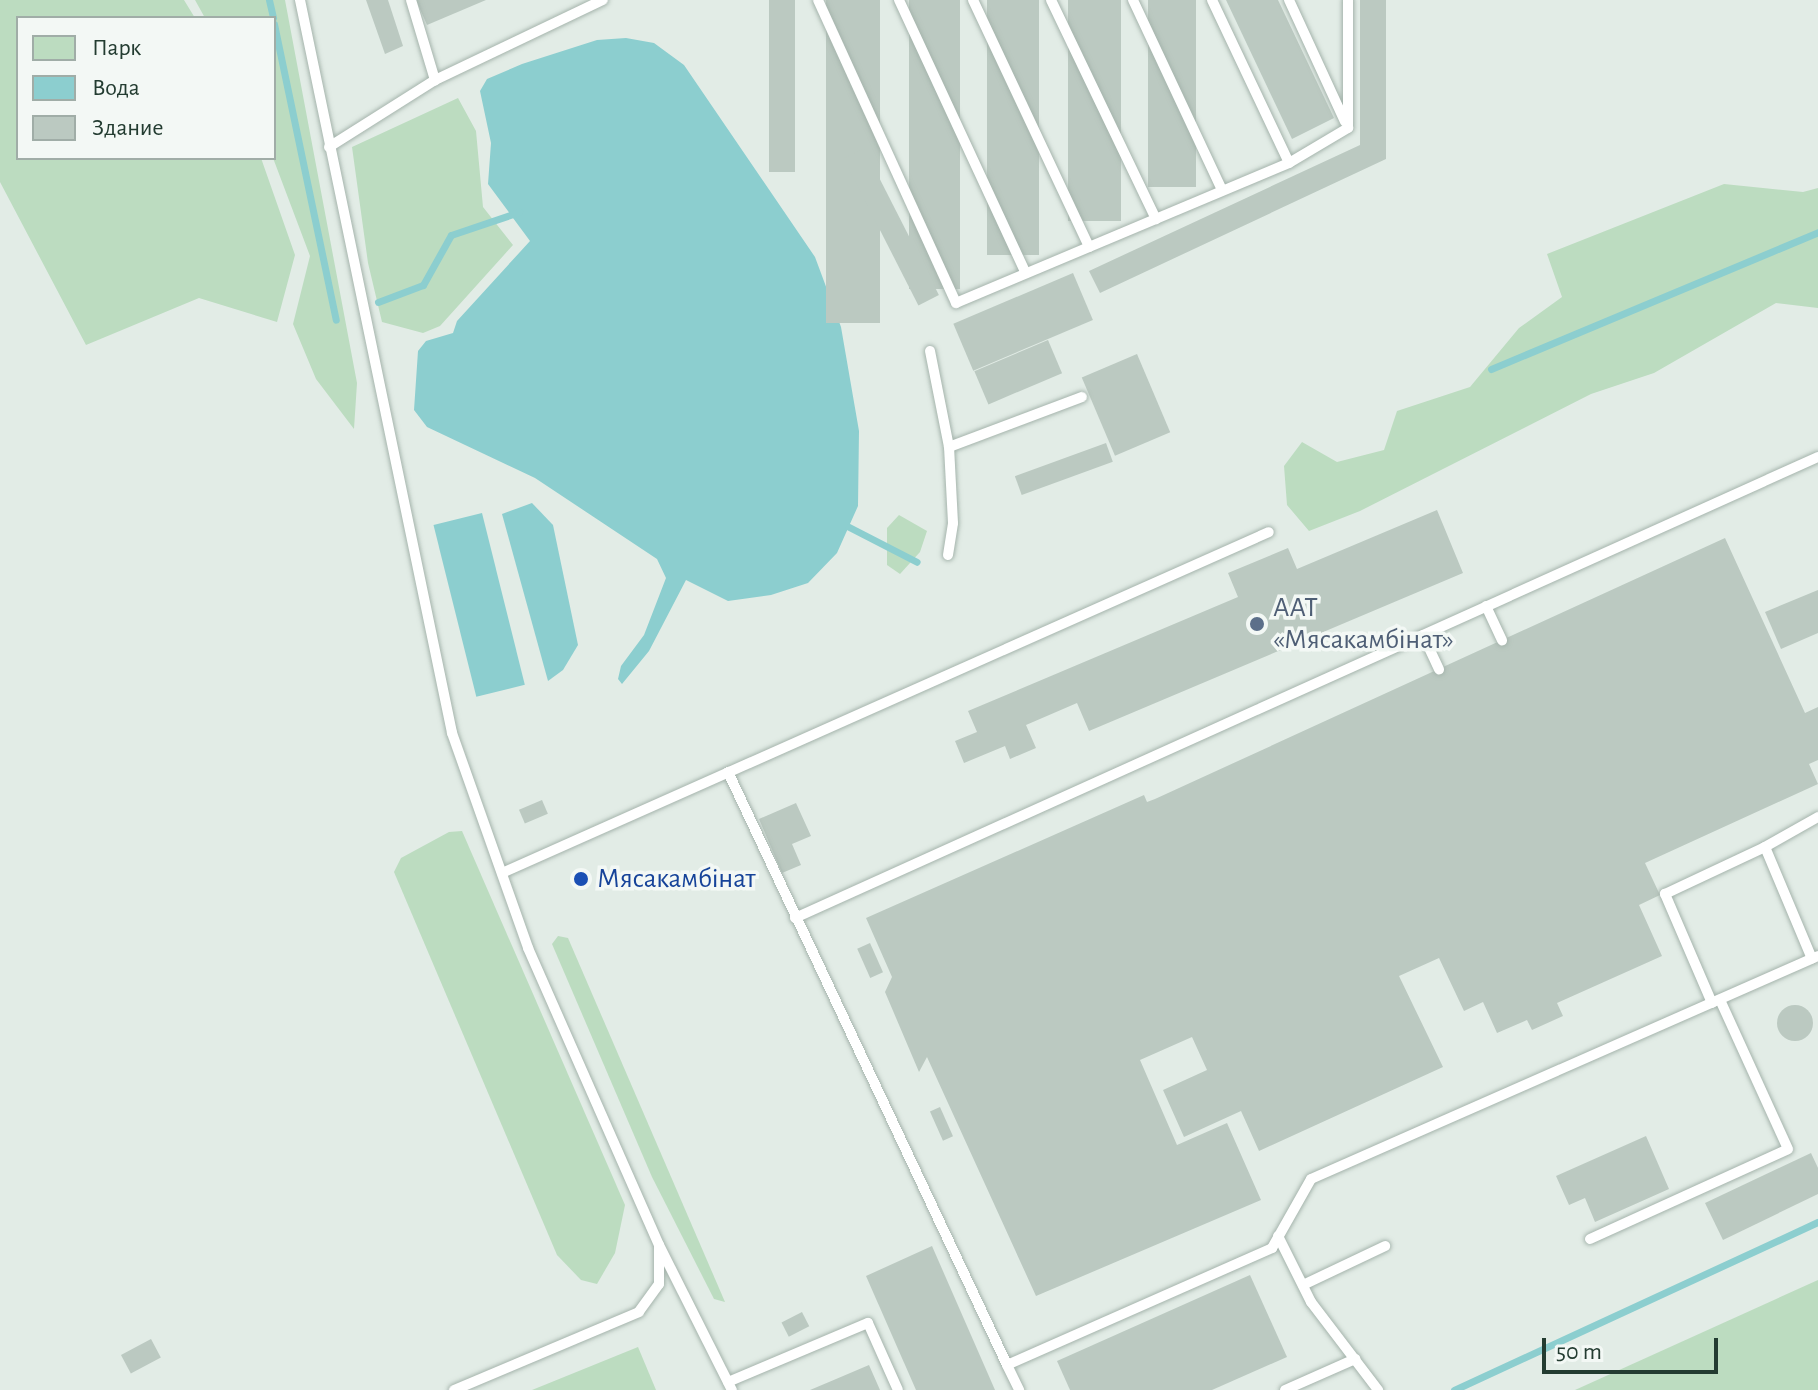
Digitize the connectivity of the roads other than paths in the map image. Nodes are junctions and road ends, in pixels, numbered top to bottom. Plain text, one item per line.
1 (300, 0) edge
2 (411, 0) edge
3 (603, 0) edge
4 (818, 0) edge
5 (899, 0) edge
6 (973, 0) edge
7 (1051, 0) edge
8 (1133, 0) edge
9 (1212, 0) edge
10 (1289, 0) edge
11 (1348, 0) edge
12 (435, 80) junction
13 (1348, 128) junction
14 (329, 147) junction
15 (1289, 163) junction
16 (1222, 190) junction
17 (1156, 219) junction
18 (1089, 247) junction
19 (1026, 273) junction
20 (930, 351) dead end
21 (1082, 397) dead end
22 (949, 447) junction
23 (1818, 457) edge
24 (1269, 532) dead end
25 (948, 555) dead end
26 (1486, 606) junction
27 (1423, 635) junction
28 (1502, 640) dead end
29 (1439, 669) dead end
30 (728, 772) junction
31 (1818, 817) edge
32 (1765, 847) junction
33 (502, 873) junction
34 (795, 918) junction
35 (1815, 957) edge
36 (1716, 1001) junction
37 (1278, 1236) junction
38 (1590, 1239) dead end
39 (659, 1245) junction
40 (1385, 1246) dead end
41 (1303, 1285) junction
42 (1355, 1359) junction
43 (1007, 1365) junction
44 (730, 1386) edge
45 (454, 1390) edge
46 (898, 1390) edge
47 (1019, 1390) edge
48 (1285, 1390) edge
49 (1378, 1390) edge

1 - 14 lane
2 - 12 lane
3 - 12 lane
4 - 19 lane
5 - 19 lane
6 - 18 lane
7 - 17 lane
8 - 16 lane
9 - 15 lane
10 - 13 lane
11 - 13 lane
12 - 14 lane
13 - 15 lane
14 - 33 lane
15 - 16 lane
16 - 17 lane
17 - 18 lane
18 - 19 lane
20 - 22 lane
21 - 22 lane
22 - 25 lane
23 - 26 lane
24 - 30 lane
26 - 27 lane
26 - 28 lane
27 - 29 lane
27 - 34 lane
30 - 33 lane
30 - 34 lane
31 - 32 lane
32 - 35 lane
32 - 36 lane
33 - 39 lane
34 - 43 lane
35 - 36 lane
36 - 37 lane
36 - 38 lane
37 - 41 lane
37 - 43 lane
39 - 44 lane
39 - 45 lane
40 - 41 lane
41 - 42 lane
42 - 48 lane
42 - 49 lane
43 - 47 lane
44 - 46 lane

